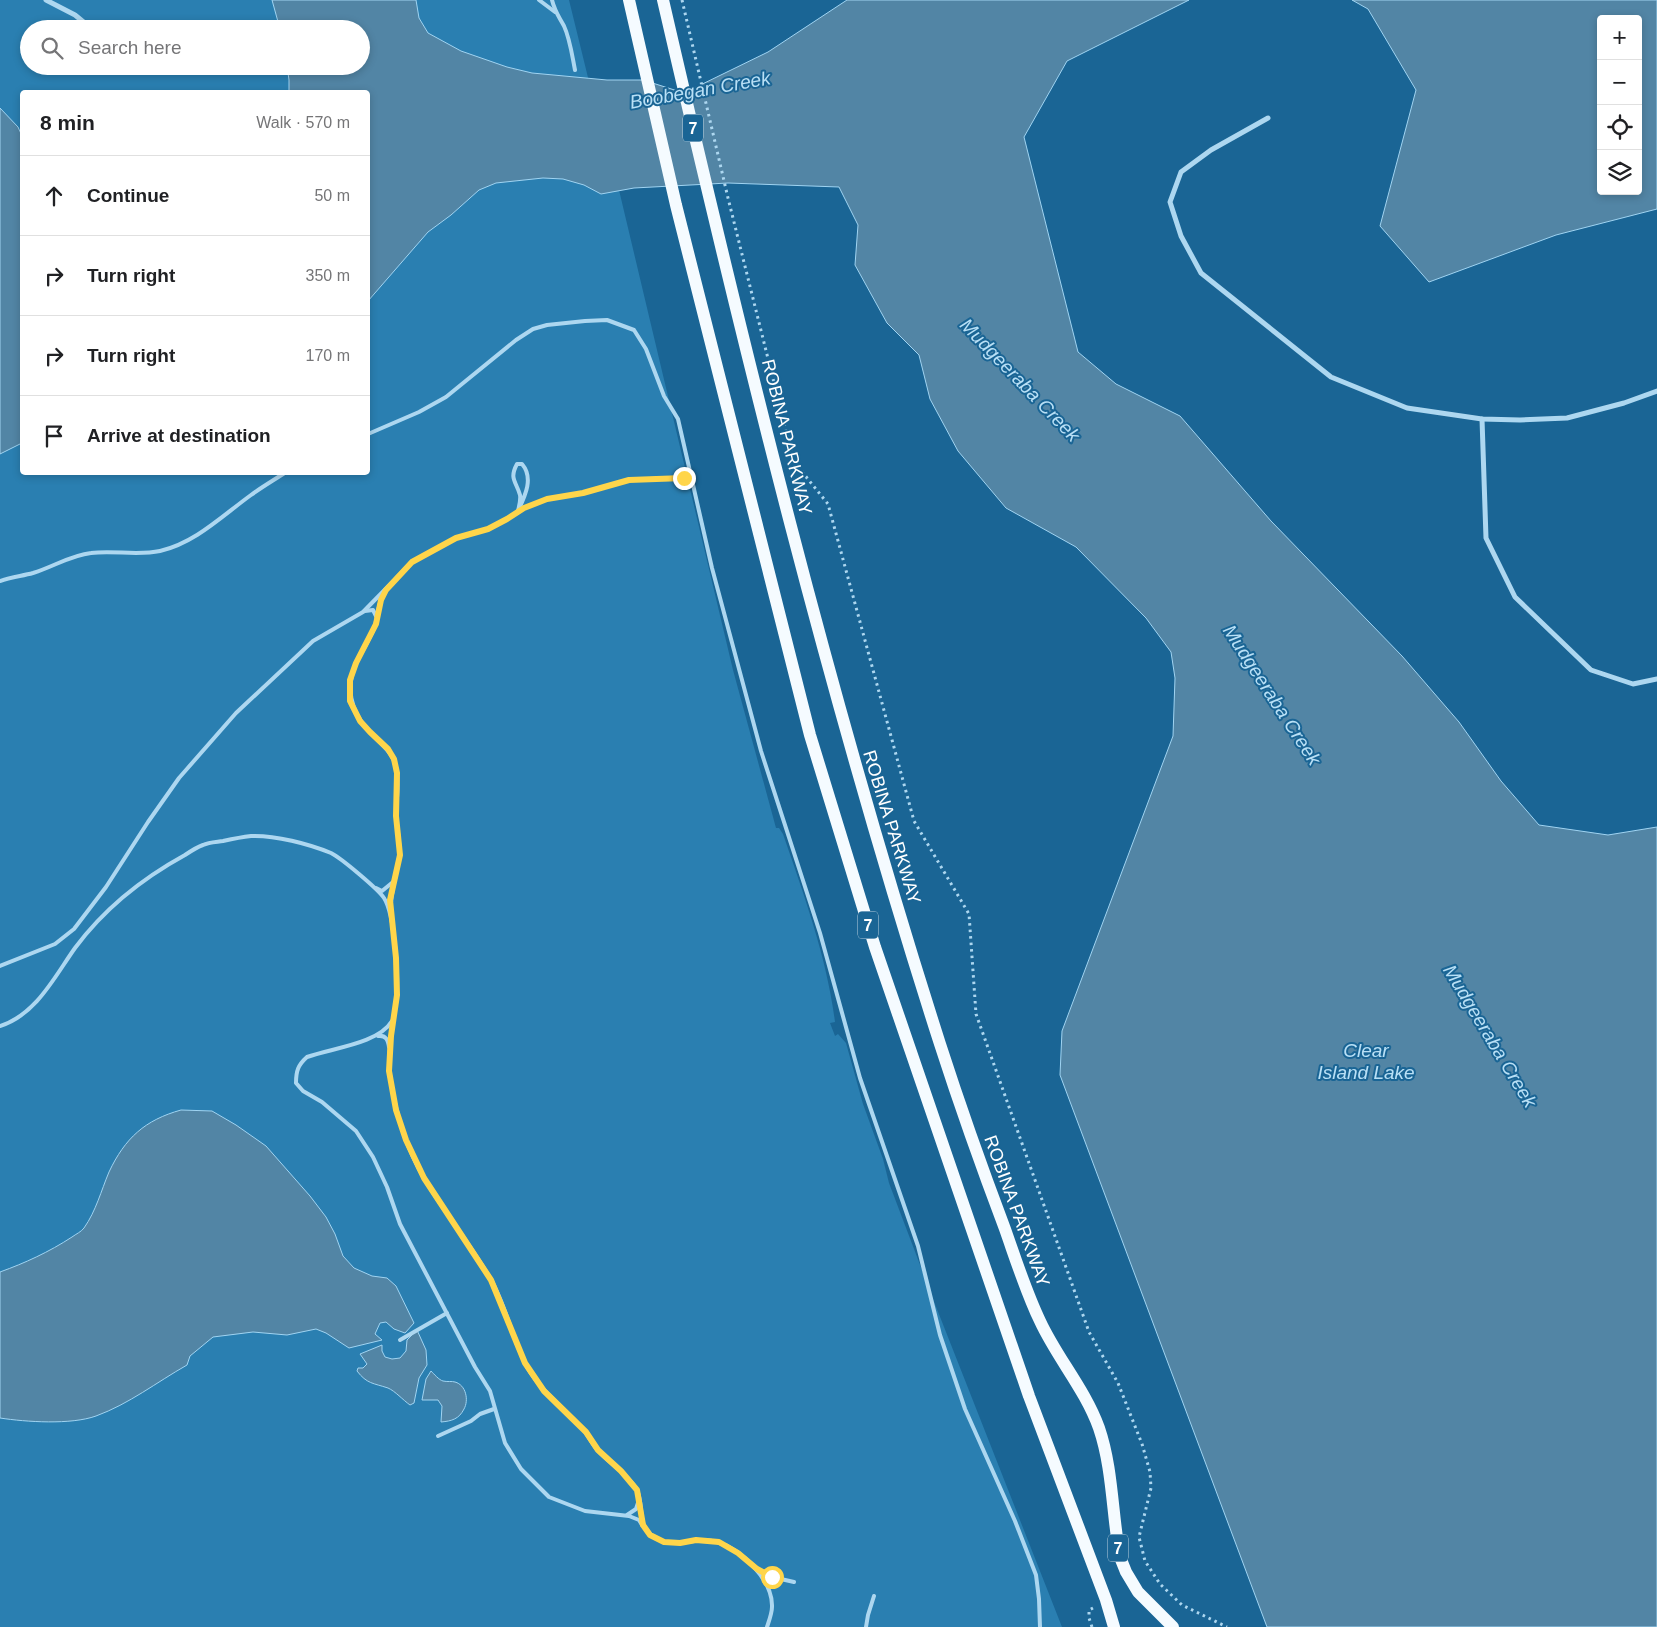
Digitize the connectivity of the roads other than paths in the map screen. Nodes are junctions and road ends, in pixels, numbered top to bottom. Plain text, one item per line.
1 (46, 0) edge
2 (539, 0) edge
3 (552, 0) edge
4 (628, 0) edge
5 (663, 0) edge
6 (555, 12) junction
7 (82, 20) edge
8 (575, 70) dead end
9 (1268, 118) dead end
10 (1657, 391) edge
11 (1482, 419) junction
12 (370, 433) edge
13 (282, 475) edge
14 (691, 477) junction
15 (518, 511) junction
16 (0, 581) edge
17 (386, 590) junction
18 (363, 612) junction
19 (377, 618) junction
20 (1657, 679) edge
21 (393, 882) junction
22 (372, 886) junction
23 (392, 923) junction
24 (0, 966) edge
25 (394, 1020) junction
26 (0, 1026) edge
27 (376, 1036) junction
28 (390, 1055) junction
29 (447, 1313) junction
30 (400, 1340) dead end
31 (494, 1409) junction
32 (438, 1436) dead end
33 (639, 1501) junction
34 (624, 1515) junction
35 (643, 1525) junction
36 (757, 1569) junction
37 (794, 1582) dead end
38 (874, 1596) dead end
39 (767, 1627) edge
40 (866, 1627) edge
41 (1040, 1627) edge
42 (1114, 1627) edge
43 (1173, 1627) edge

1 - 7 street
2 - 6 lane
3 - 6 lane
4 - 42 main road, 7
5 - 43 main road, ROBINA PARKWAY / 7
6 - 8 lane
9 - 11 street
10 - 11 street
11 - 20 street
12 - 14 lane
13 - 16 lane
14 - 15 lane
14 - 41 lane
15 - 15 lane
15 - 17 lane
17 - 18 lane
17 - 19 lane
18 - 19 lane
18 - 24 lane
19 - 21 lane
21 - 22 lane
21 - 23 lane
22 - 23 lane
22 - 26 lane
23 - 25 lane
25 - 27 lane
25 - 28 lane
27 - 28 lane
27 - 29 lane
28 - 33 lane
29 - 30 lane
29 - 31 lane
31 - 32 lane
31 - 34 lane
33 - 34 lane
33 - 35 lane
34 - 35 lane
35 - 36 lane
36 - 37 lane
36 - 39 lane
38 - 40 lane

